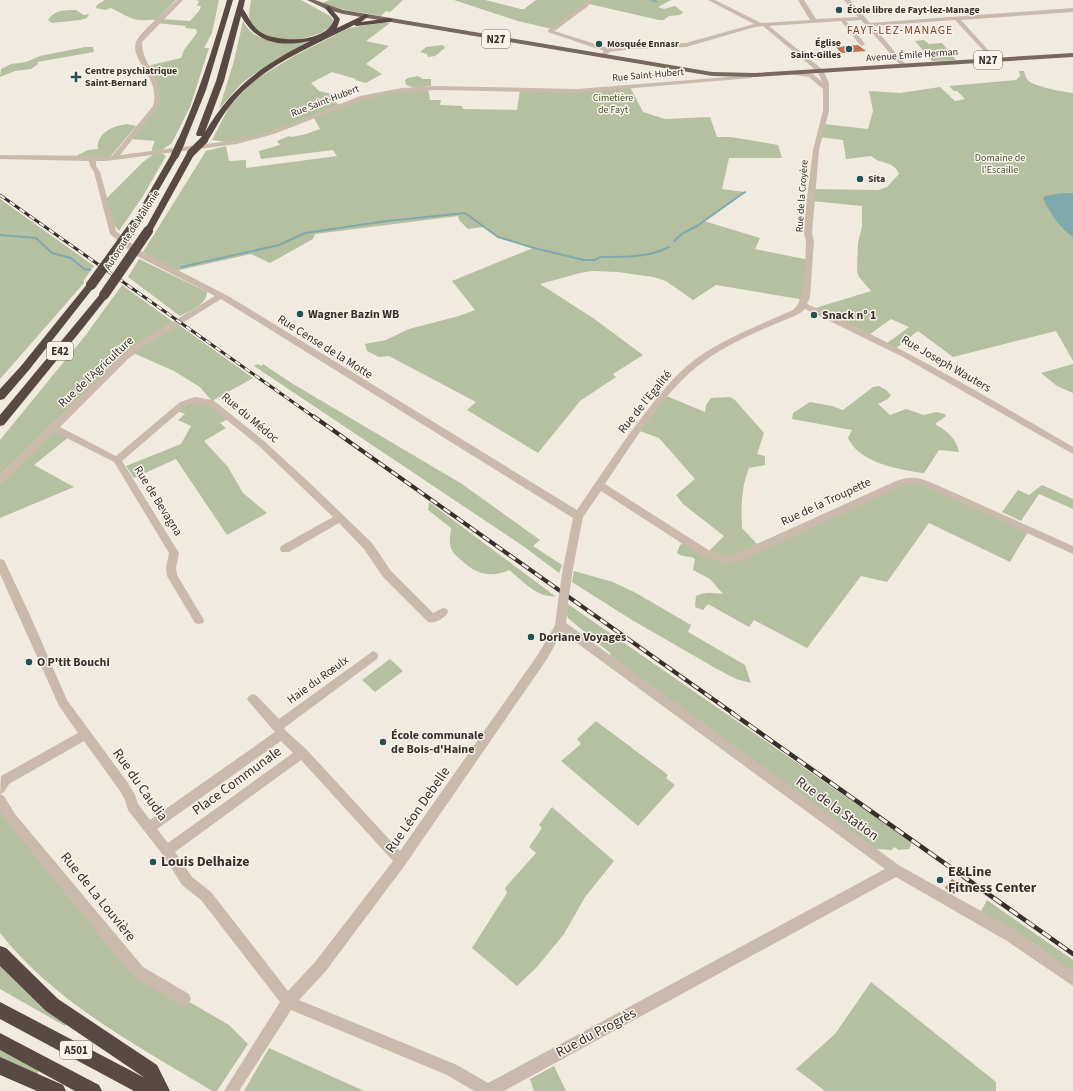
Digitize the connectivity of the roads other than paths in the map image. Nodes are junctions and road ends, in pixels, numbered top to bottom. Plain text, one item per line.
1 (180, 0) edge
2 (230, 0) edge
3 (242, 0) edge
4 (310, 0) edge
5 (590, 0) edge
6 (711, 0) edge
7 (801, 0) edge
8 (847, 0) edge
9 (240, 8) junction
10 (328, 8) junction
11 (1073, 10) edge
12 (364, 16) junction
13 (862, 18) junction
14 (956, 18) junction
15 (842, 19) junction
16 (390, 20) junction
17 (814, 21) junction
18 (350, 25) junction
19 (763, 25) junction
20 (869, 25) junction
21 (332, 30) junction
22 (862, 44) dead end
23 (608, 50) junction
24 (1073, 55) edge
25 (603, 56) junction
26 (994, 60) junction
27 (903, 65) junction
28 (821, 71) junction
29 (695, 72) junction
30 (791, 73) junction
31 (723, 75) junction
32 (755, 75) joint
33 (708, 78) junction
34 (827, 90) junction
35 (201, 141) junction
36 (0, 157) edge
37 (110, 159) junction
38 (92, 160) junction
39 (97, 172) junction
40 (220, 296) junction
41 (803, 305) junction
42 (0, 396) edge
43 (15, 406) junction
44 (0, 422) edge
45 (54, 428) junction
46 (0, 433) edge
47 (1073, 451) edge
48 (117, 460) junction
49 (0, 481) edge
50 (599, 485) junction
51 (578, 516) junction
52 (339, 518) junction
53 (285, 548) dead end
54 (1072, 550) edge
55 (0, 563) edge
56 (443, 612) dead end
57 (198, 620) dead end
58 (560, 622) junction
59 (373, 656) dead end
60 (254, 699) dead end
61 (279, 730) junction
62 (85, 735) junction
63 (302, 753) junction
64 (0, 788) edge
65 (0, 800) edge
66 (150, 827) junction
67 (167, 851) junction
68 (401, 861) junction
69 (896, 870) junction
70 (0, 954) edge
71 (1073, 978) edge
72 (184, 999) dead end
73 (288, 1002) junction
74 (0, 1010) edge
75 (0, 1041) edge
76 (0, 1066) edge
77 (488, 1090) edge
78 (57, 1091) edge
79 (93, 1091) edge
80 (152, 1091) edge
81 (161, 1091) edge
82 (232, 1091) edge

1 - 37 street
2 - 42 highway, Autoroute de Wallonie / E42, bridge
3 - 9 highway, Autoroute de Wallonie / E42
4 - 10 main road, N27
5 - 23 street
6 - 19 street
7 - 17 street
8 - 13 street
9 - 21 highway
9 - 35 highway, Autoroute de Wallonie / E42
10 - 12 main road, N27
10 - 21 highway
11 - 14 street
12 - 16 main road, N27
12 - 18 highway
12 - 21 highway
13 - 15 street
13 - 20 street
14 - 20 street
14 - 26 street
15 - 17 street
15 - 22 street
16 - 18 highway
16 - 25 main road, N27
17 - 19 street
18 - 35 highway
19 - 23 street
19 - 28 street
20 - 27 street
23 - 25 street
24 - 26 main road, Avenue Émile Herman / N27
25 - 29 main road, N27
26 - 27 main road, Avenue Émile Herman / N27
27 - 28 main road, Avenue Émile Herman / N27
28 - 30 main road, Avenue Émile Herman / N27
28 - 34 street, Rue de la Croyère
29 - 31 main road, N27
29 - 33 street
30 - 32 main road, Avenue Émile Herman / N27
30 - 34 street
31 - 32 street, Rue Saint-Hubert
31 - 33 street, Rue Saint-Hubert
33 - 37 street, Rue Saint-Hubert
34 - 41 street, Rue de la Croyère
35 - 43 highway, Autoroute de Wallonie / E42, bridge
36 - 38 street, Rue Saint-Hubert
37 - 38 street, Rue Saint-Hubert
37 - 39 street
38 - 39 street, Rue Cense de la Motte
39 - 40 street, Rue Cense de la Motte
40 - 45 street, Rue de l'Agriculture
40 - 51 street, Rue Cense de la Motte
41 - 47 street, Rue Joseph Wauters
41 - 50 street, Rue de l'Egalité
43 - 44 highway, Autoroute de Wallonie / E42
43 - 46 highway
45 - 48 street, Rue de Bevagna
45 - 49 street, Rue de l'Agriculture
48 - 52 street, Rue du Médoc
48 - 57 street, Rue de Bevagna
50 - 51 street, Rue de l'Egalité
50 - 54 street, Rue de la Troupette
51 - 58 street, Rue de l'Egalité, bridge
52 - 53 street
52 - 56 street, Rue du Médoc
55 - 62 street, Rue du Caudia
58 - 68 street, Rue Léon Debelle
58 - 69 street, Rue de la Station
59 - 61 street, Haie du Rœulx
60 - 61 street, Place Communale
61 - 63 street, Place Communale
61 - 66 street, Place Communale
62 - 64 street
62 - 66 street, Rue du Caudia
63 - 67 street, Place Communale
63 - 68 street
65 - 72 street, Rue de La Louvière
66 - 67 street, Rue du Caudia
67 - 73 street, Rue du Caudia
68 - 73 street, Rue Léon Debelle
69 - 71 street, Rue de la Station
69 - 77 street, Rue du Progrès
70 - 81 highway
73 - 77 street, Rue du Progrès
73 - 82 street, Rue Léon Debelle
74 - 80 highway, A501
75 - 79 highway, A501
76 - 78 highway

